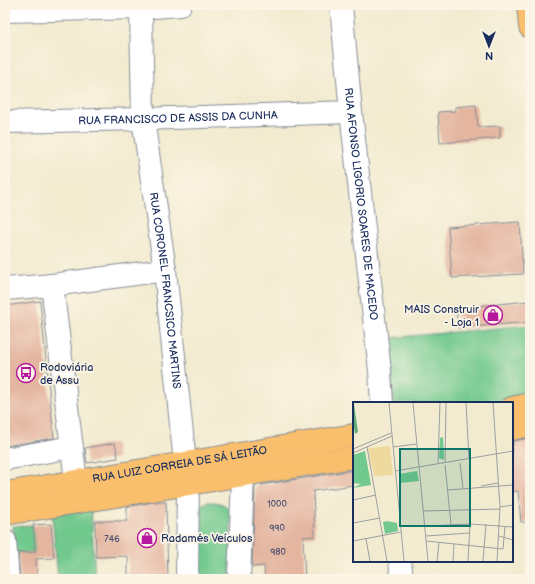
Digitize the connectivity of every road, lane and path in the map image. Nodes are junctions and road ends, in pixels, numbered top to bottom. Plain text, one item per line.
1 (180, 5) edge
2 (341, 5) edge
3 (528, 5) edge
4 (141, 8) junction
5 (5, 11) edge
6 (530, 27) edge
7 (351, 112) junction
8 (143, 119) junction
9 (5, 122) edge
10 (165, 270) junction
11 (52, 285) junction
12 (5, 288) edge
13 (382, 402) edge
14 (530, 404) edge
15 (513, 408) edge
16 (530, 426) edge
17 (513, 429) edge
18 (353, 435) edge
19 (72, 447) junction
20 (353, 457) edge
21 (5, 459) edge
22 (185, 463) junction
23 (243, 476) junction
24 (76, 481) junction
25 (188, 485) junction
26 (5, 493) edge
27 (5, 514) edge
28 (5, 541) edge
29 (400, 562) edge
30 (8, 579) edge
31 (187, 579) edge
32 (239, 579) edge
33 (402, 579) edge

1 - 4 street
2 - 7 street, RUA AFONSO LIGORIO SOARES DE MACEDO
3 - 6 main road
4 - 5 street
4 - 8 street, RUA CORONEL FRANCSICO MARTINS
7 - 8 street, RUA FRANCISCO DE ASSIS DA CUNHA
7 - 13 street, RUA AFONSO LIGORIO SOARES DE MACEDO
8 - 9 street, RUA FRANCISCO DE ASSIS DA CUNHA
8 - 10 street, RUA CORONEL FRANCSICO MARTINS
10 - 11 street
10 - 22 street, RUA CORONEL FRANCSICO MARTINS
11 - 12 street
11 - 19 street
14 - 15 main road
16 - 17 main road
18 - 22 main road, RUA LUIZ CORREIA DE SÁ LEITÃO
19 - 21 street
19 - 24 street
20 - 23 main road, RUA LUIZ CORREIA DE SÁ LEITÃO
22 - 24 main road, RUA LUIZ CORREIA DE SÁ LEITÃO
23 - 25 main road, RUA LUIZ CORREIA DE SÁ LEITÃO
23 - 32 street
24 - 26 main road, RUA LUIZ CORREIA DE SÁ LEITÃO
25 - 27 main road, RUA LUIZ CORREIA DE SÁ LEITÃO
25 - 31 street
28 - 30 street
29 - 33 street

